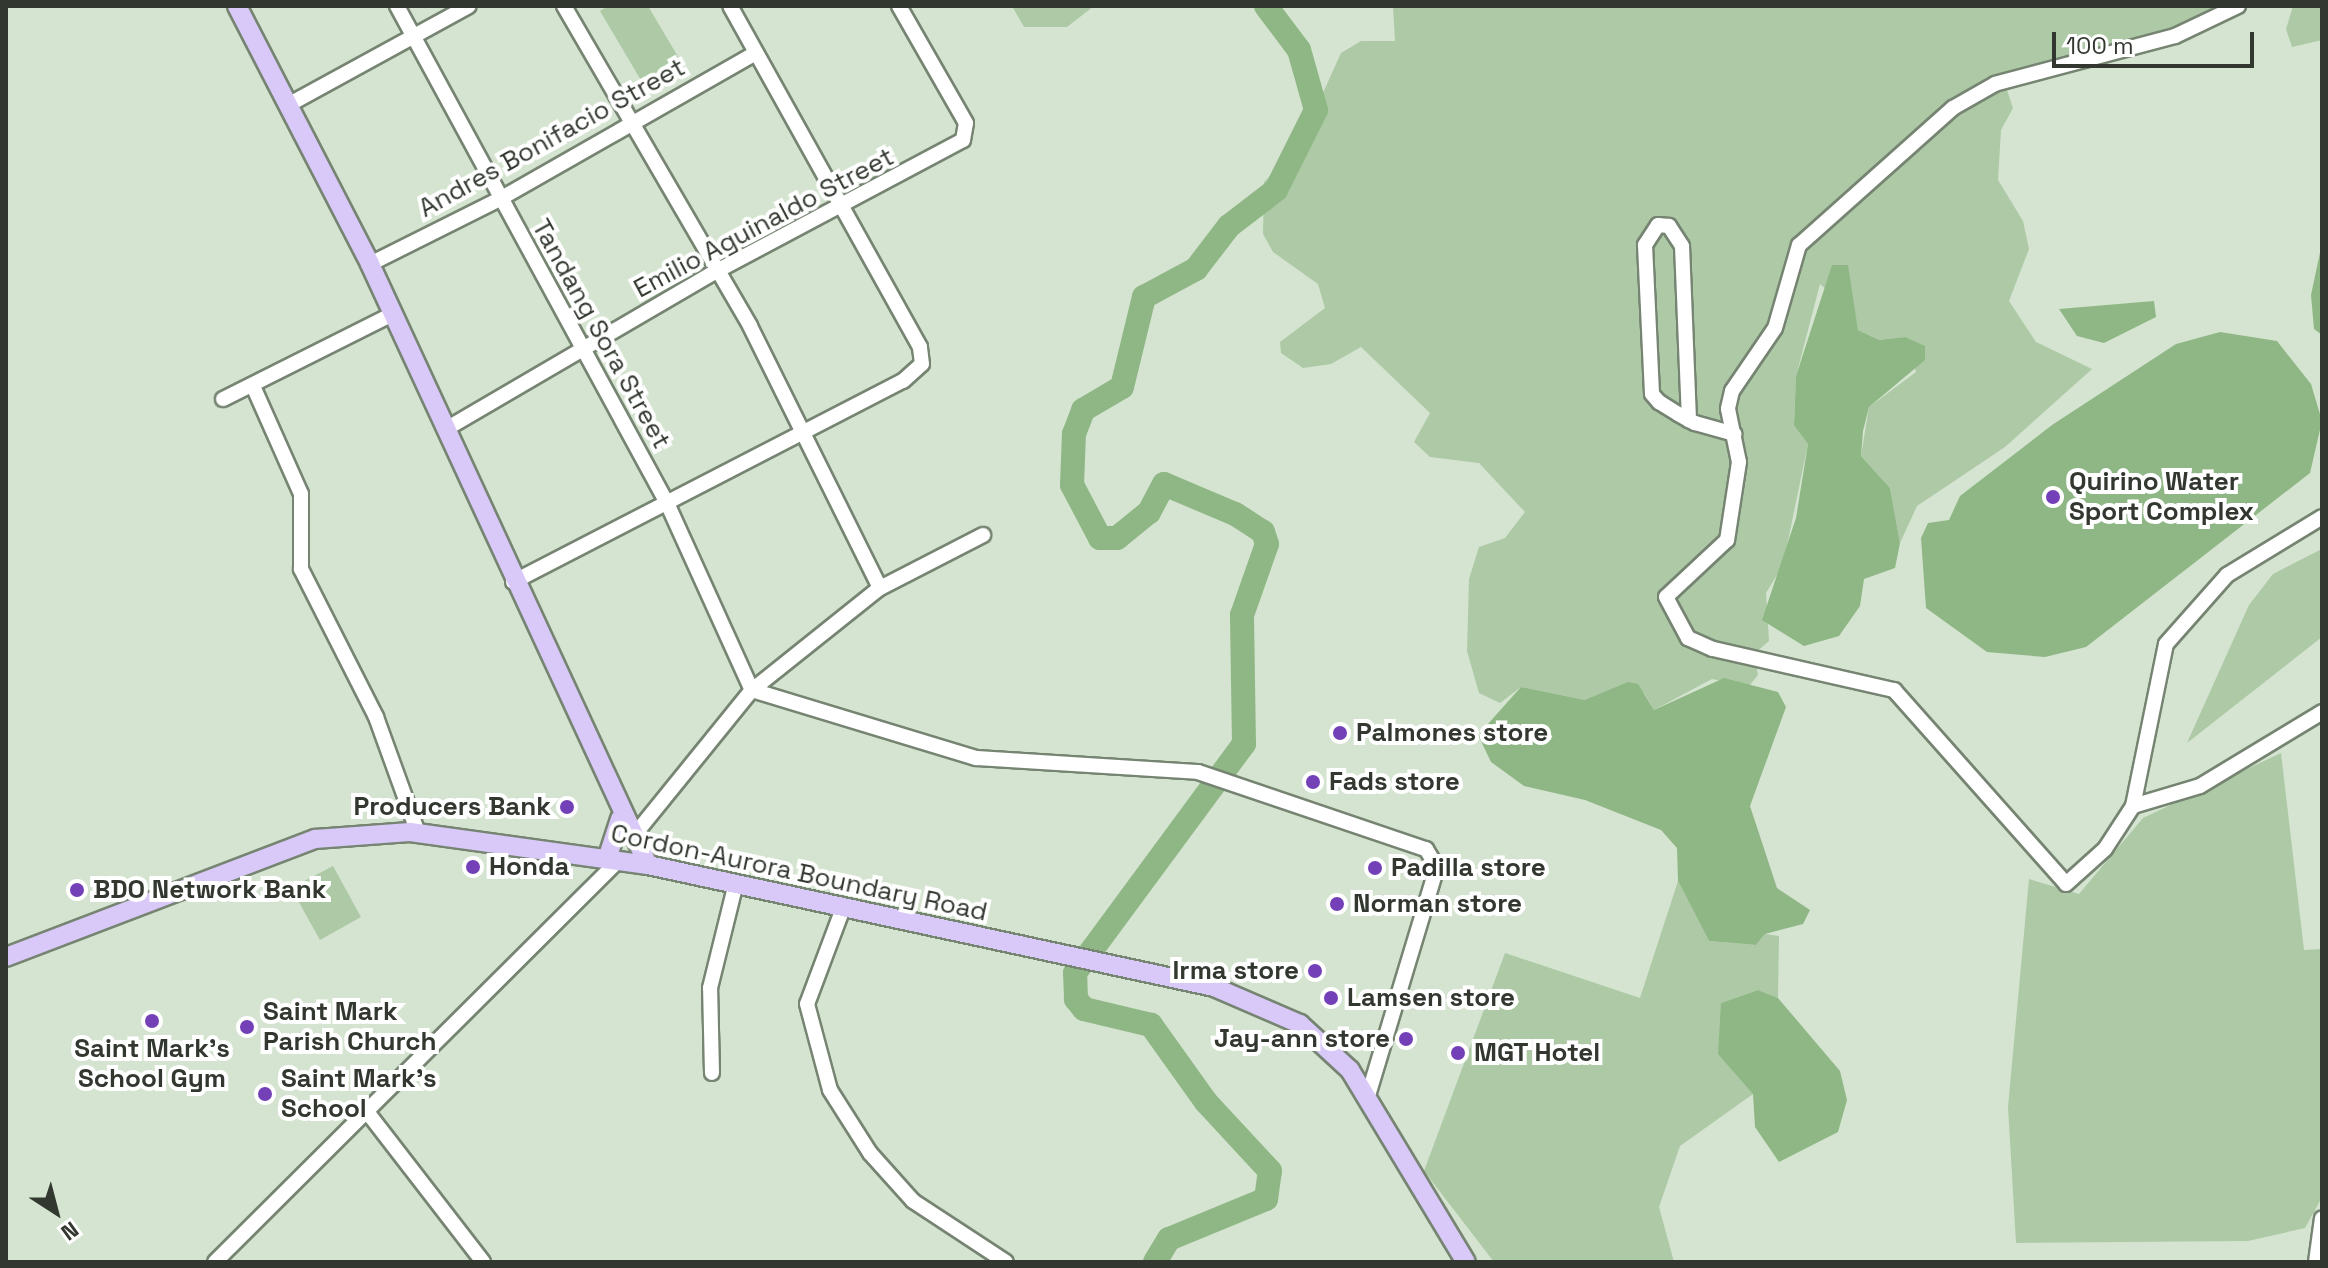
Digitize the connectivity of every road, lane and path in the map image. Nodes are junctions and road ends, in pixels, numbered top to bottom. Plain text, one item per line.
1 (237, 6) edge
2 (397, 6) edge
3 (469, 6) edge
4 (564, 6) edge
5 (730, 6) edge
6 (899, 6) edge
7 (2238, 6) edge
8 (414, 37) junction
9 (756, 53) junction
10 (288, 105) junction
11 (628, 124) junction
12 (498, 200) junction
13 (842, 207) junction
14 (370, 264) junction
15 (713, 273) junction
16 (393, 314) junction
17 (583, 350) junction
18 (253, 386) junction
19 (223, 399) dead end
20 (1689, 420) junction
21 (446, 429) junction
22 (803, 429) junction
23 (1735, 434) junction
24 (667, 503) junction
25 (2322, 517) edge
26 (983, 535) dead end
27 (513, 582) junction
28 (880, 588) junction
29 (752, 690) junction
30 (2322, 712) edge
31 (2133, 806) junction
32 (620, 819) junction
33 (418, 833) junction
34 (632, 838) junction
35 (613, 860) junction
36 (648, 865) junction
37 (735, 887) junction
38 (842, 911) junction
39 (6, 957) edge
40 (712, 1073) dead end
41 (1367, 1099) junction
42 (368, 1113) junction
43 (2322, 1218) edge
44 (215, 1262) edge
45 (483, 1262) edge
46 (1006, 1262) edge
47 (1466, 1262) edge
48 (2316, 1262) edge

1 - 10 main road
2 - 8 street, Tandang Sora Street
3 - 8 street
4 - 11 street
5 - 9 street
6 - 13 street, Emilio Aguinaldo Street
7 - 23 street
8 - 10 street
8 - 12 street, Tandang Sora Street
9 - 11 street, Andres Bonifacio Street
9 - 13 street
10 - 14 main road
11 - 12 street, Andres Bonifacio Street
11 - 15 street
12 - 14 street, Andres Bonifacio Street
12 - 17 street, Tandang Sora Street
13 - 15 street, Emilio Aguinaldo Street
13 - 22 street
14 - 16 main road
15 - 17 street, Emilio Aguinaldo Street
15 - 22 street
16 - 18 street
16 - 21 main road
17 - 21 street, Emilio Aguinaldo Street
17 - 24 street, Tandang Sora Street
18 - 19 street
18 - 33 street
20 - 20 street
20 - 23 street
21 - 27 main road
22 - 24 street
22 - 28 street
23 - 31 street
24 - 27 street
24 - 29 street, Tandang Sora Street
25 - 31 street
26 - 28 street
27 - 32 main road
28 - 29 street
29 - 34 street
29 - 41 street
30 - 31 street
32 - 34 main road
32 - 35 main road
33 - 35 main road, Cordon-Aurora Boundary Road
33 - 39 main road, Cordon-Aurora Boundary Road
34 - 36 main road
35 - 36 main road, Cordon-Aurora Boundary Road
35 - 42 street
36 - 37 main road, Cordon-Aurora Boundary Road
37 - 38 main road, Cordon-Aurora Boundary Road
37 - 40 street
38 - 41 main road, Cordon-Aurora Boundary Road
38 - 46 street
41 - 47 main road, Cordon-Aurora Boundary Road
42 - 44 street
42 - 45 street
43 - 48 street

